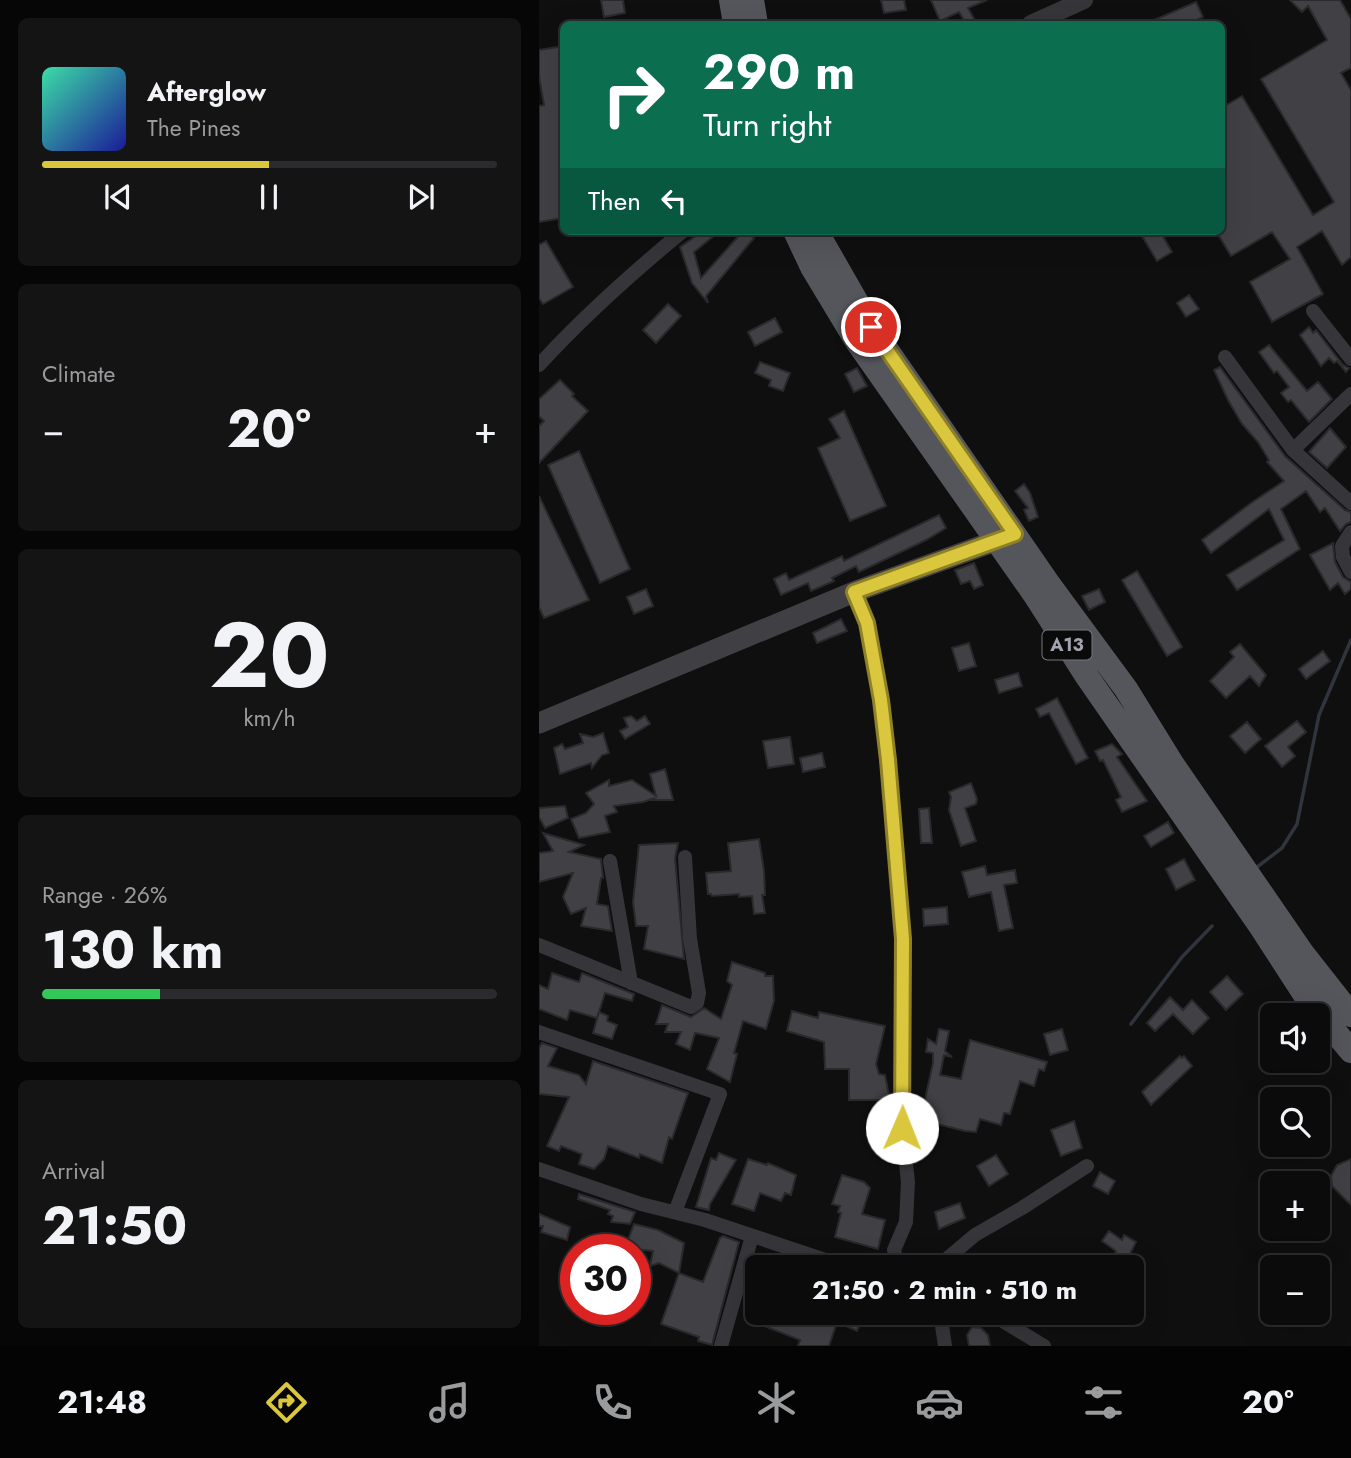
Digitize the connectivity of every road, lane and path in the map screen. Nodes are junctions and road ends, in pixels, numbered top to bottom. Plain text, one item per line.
1 (731, 0) edge
2 (752, 0) edge
3 (1084, 0) edge
4 (734, 21) edge
5 (756, 21) edge
6 (1038, 21) edge
7 (678, 235) edge
8 (797, 235) edge
9 (818, 235) edge
10 (1313, 311) dead end
11 (1225, 357) dead end
12 (1351, 359) edge
13 (539, 365) edge
14 (1351, 394) edge
15 (1293, 450) junction
16 (1351, 503) edge
17 (1351, 532) edge
18 (1006, 538) junction
19 (1351, 572) edge
20 (854, 592) junction
21 (539, 723) edge
22 (685, 857) dead end
23 (610, 861) dead end
24 (539, 945) edge
25 (631, 983) junction
26 (1351, 1015) edge
27 (539, 1032) edge
28 (1351, 1051) edge
29 (1087, 1166) dead end
30 (539, 1169) edge
31 (675, 1212) junction
32 (753, 1236) junction
33 (810, 1255) edge
34 (895, 1255) edge
35 (951, 1255) edge
36 (942, 1325) edge
37 (1009, 1325) edge
38 (721, 1346) edge
39 (946, 1346) edge
40 (1044, 1346) edge

1 - 4 highway
2 - 5 highway
3 - 6 street
7 - 13 street
8 - 18 highway, A13
9 - 18 highway, A13
10 - 12 street
11 - 15 street
14 - 15 street
15 - 16 street
17 - 19 street
18 - 20 main road
18 - 26 highway, A13
18 - 28 highway, A13
20 - 21 main road
20 - 34 street
22 - 25 street
23 - 25 street
24 - 25 street
27 - 31 street
29 - 35 street
30 - 31 street
31 - 32 street
32 - 33 street
32 - 38 street
36 - 39 street
37 - 40 street

